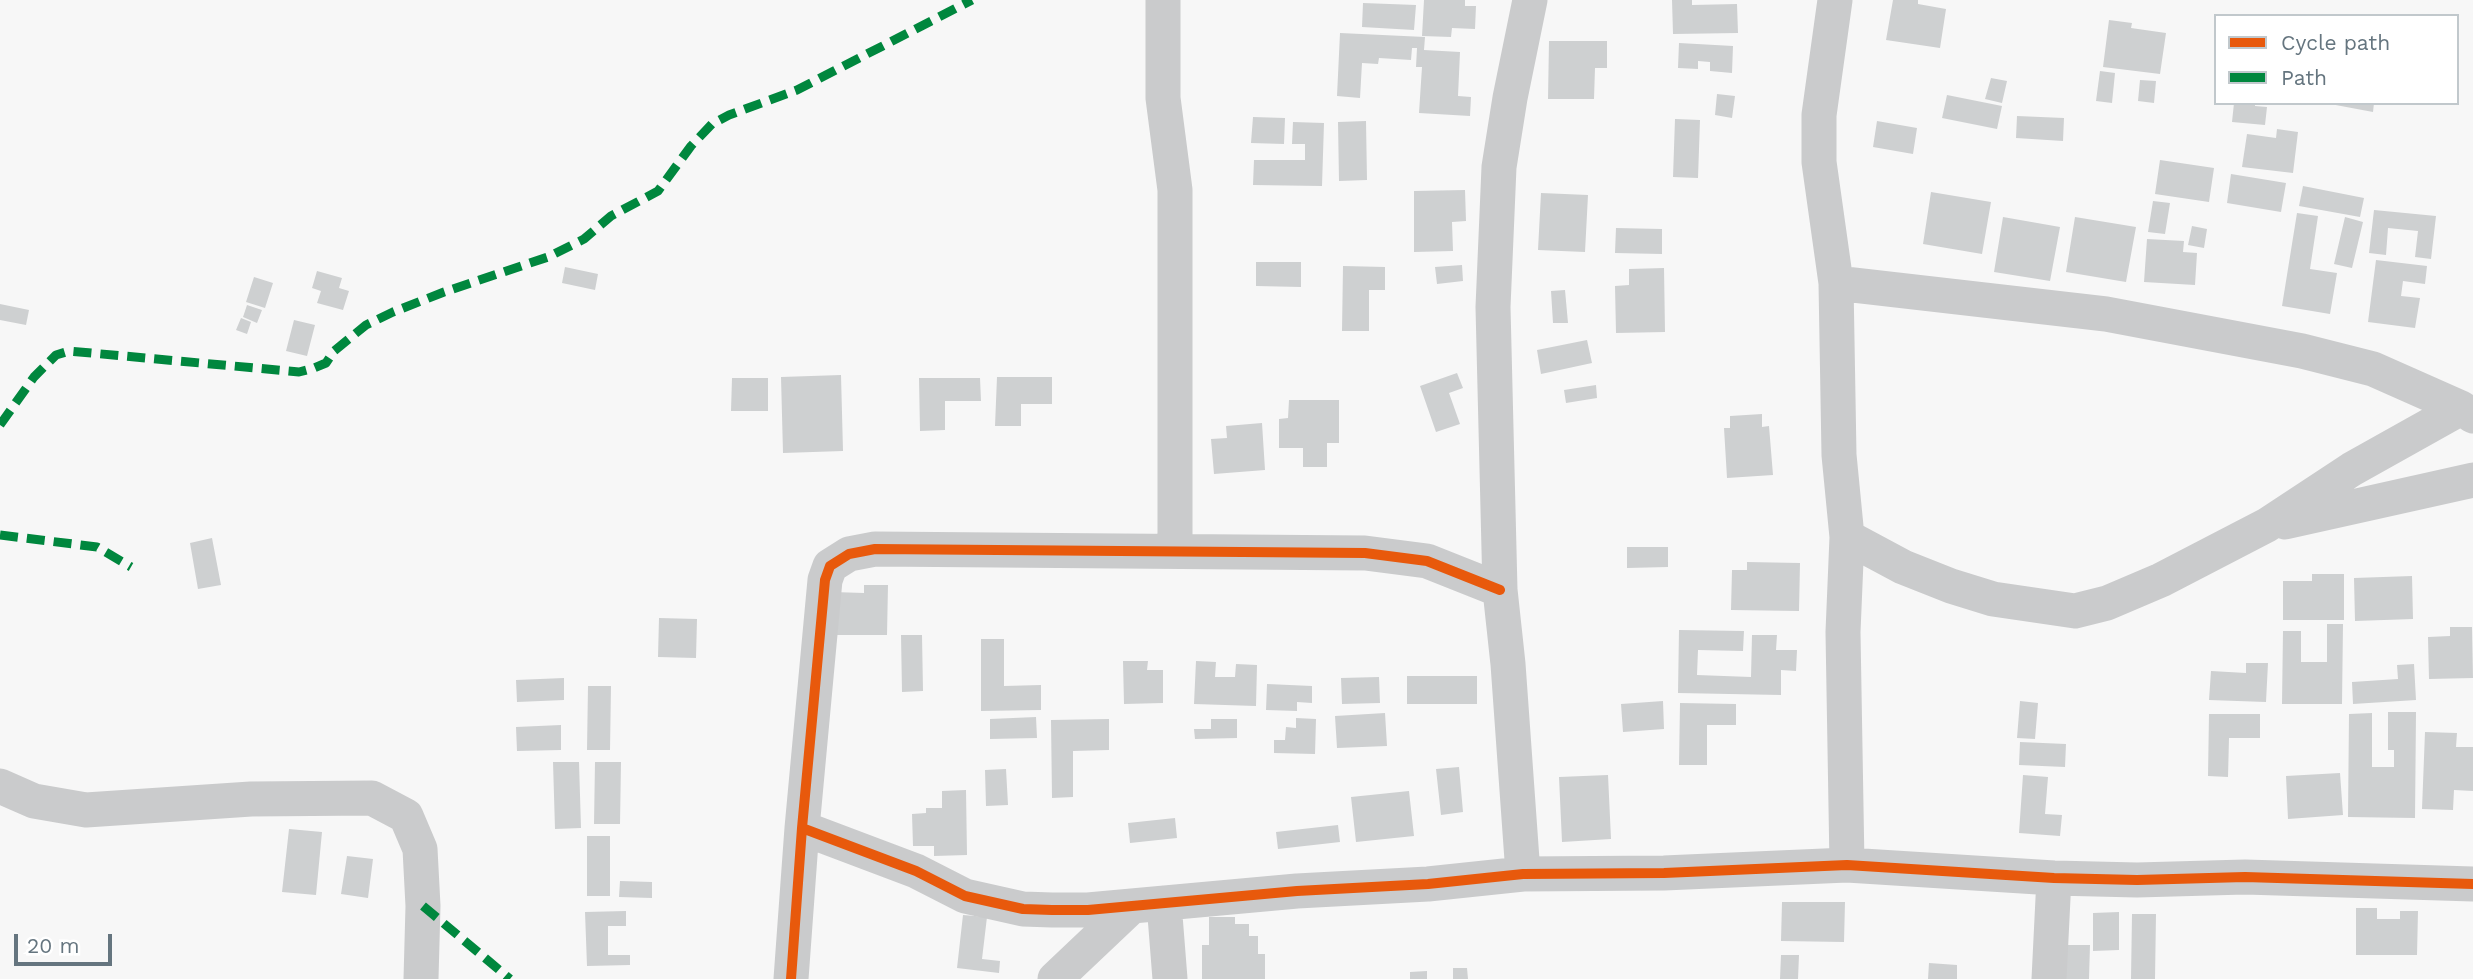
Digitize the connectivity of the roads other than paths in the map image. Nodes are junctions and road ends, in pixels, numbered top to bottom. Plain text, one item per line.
1 (1163, 0) edge
2 (1531, 0) edge
3 (1835, 0) edge
4 (1836, 283) junction
5 (2467, 412) edge
6 (2473, 480) edge
7 (2267, 526) junction
8 (1847, 537) junction
9 (1175, 551) junction
10 (1500, 590) junction
11 (0, 786) edge
12 (802, 828) junction
13 (1847, 865) junction
14 (1523, 874) junction
15 (2054, 878) junction
16 (2473, 884) edge
17 (1148, 905) junction
18 (421, 979) edge
19 (791, 979) edge
20 (1055, 979) edge
21 (1170, 979) edge
22 (2049, 979) edge

1 - 9 street
2 - 10 street
3 - 4 street
4 - 5 street
4 - 8 street
5 - 7 street
6 - 7 street
7 - 8 street
8 - 13 street
9 - 10 street
9 - 12 street
10 - 14 street
11 - 18 street
12 - 17 street
12 - 19 street
13 - 14 street
13 - 15 street
14 - 17 street
15 - 16 street
15 - 22 street
17 - 20 street
17 - 21 street

